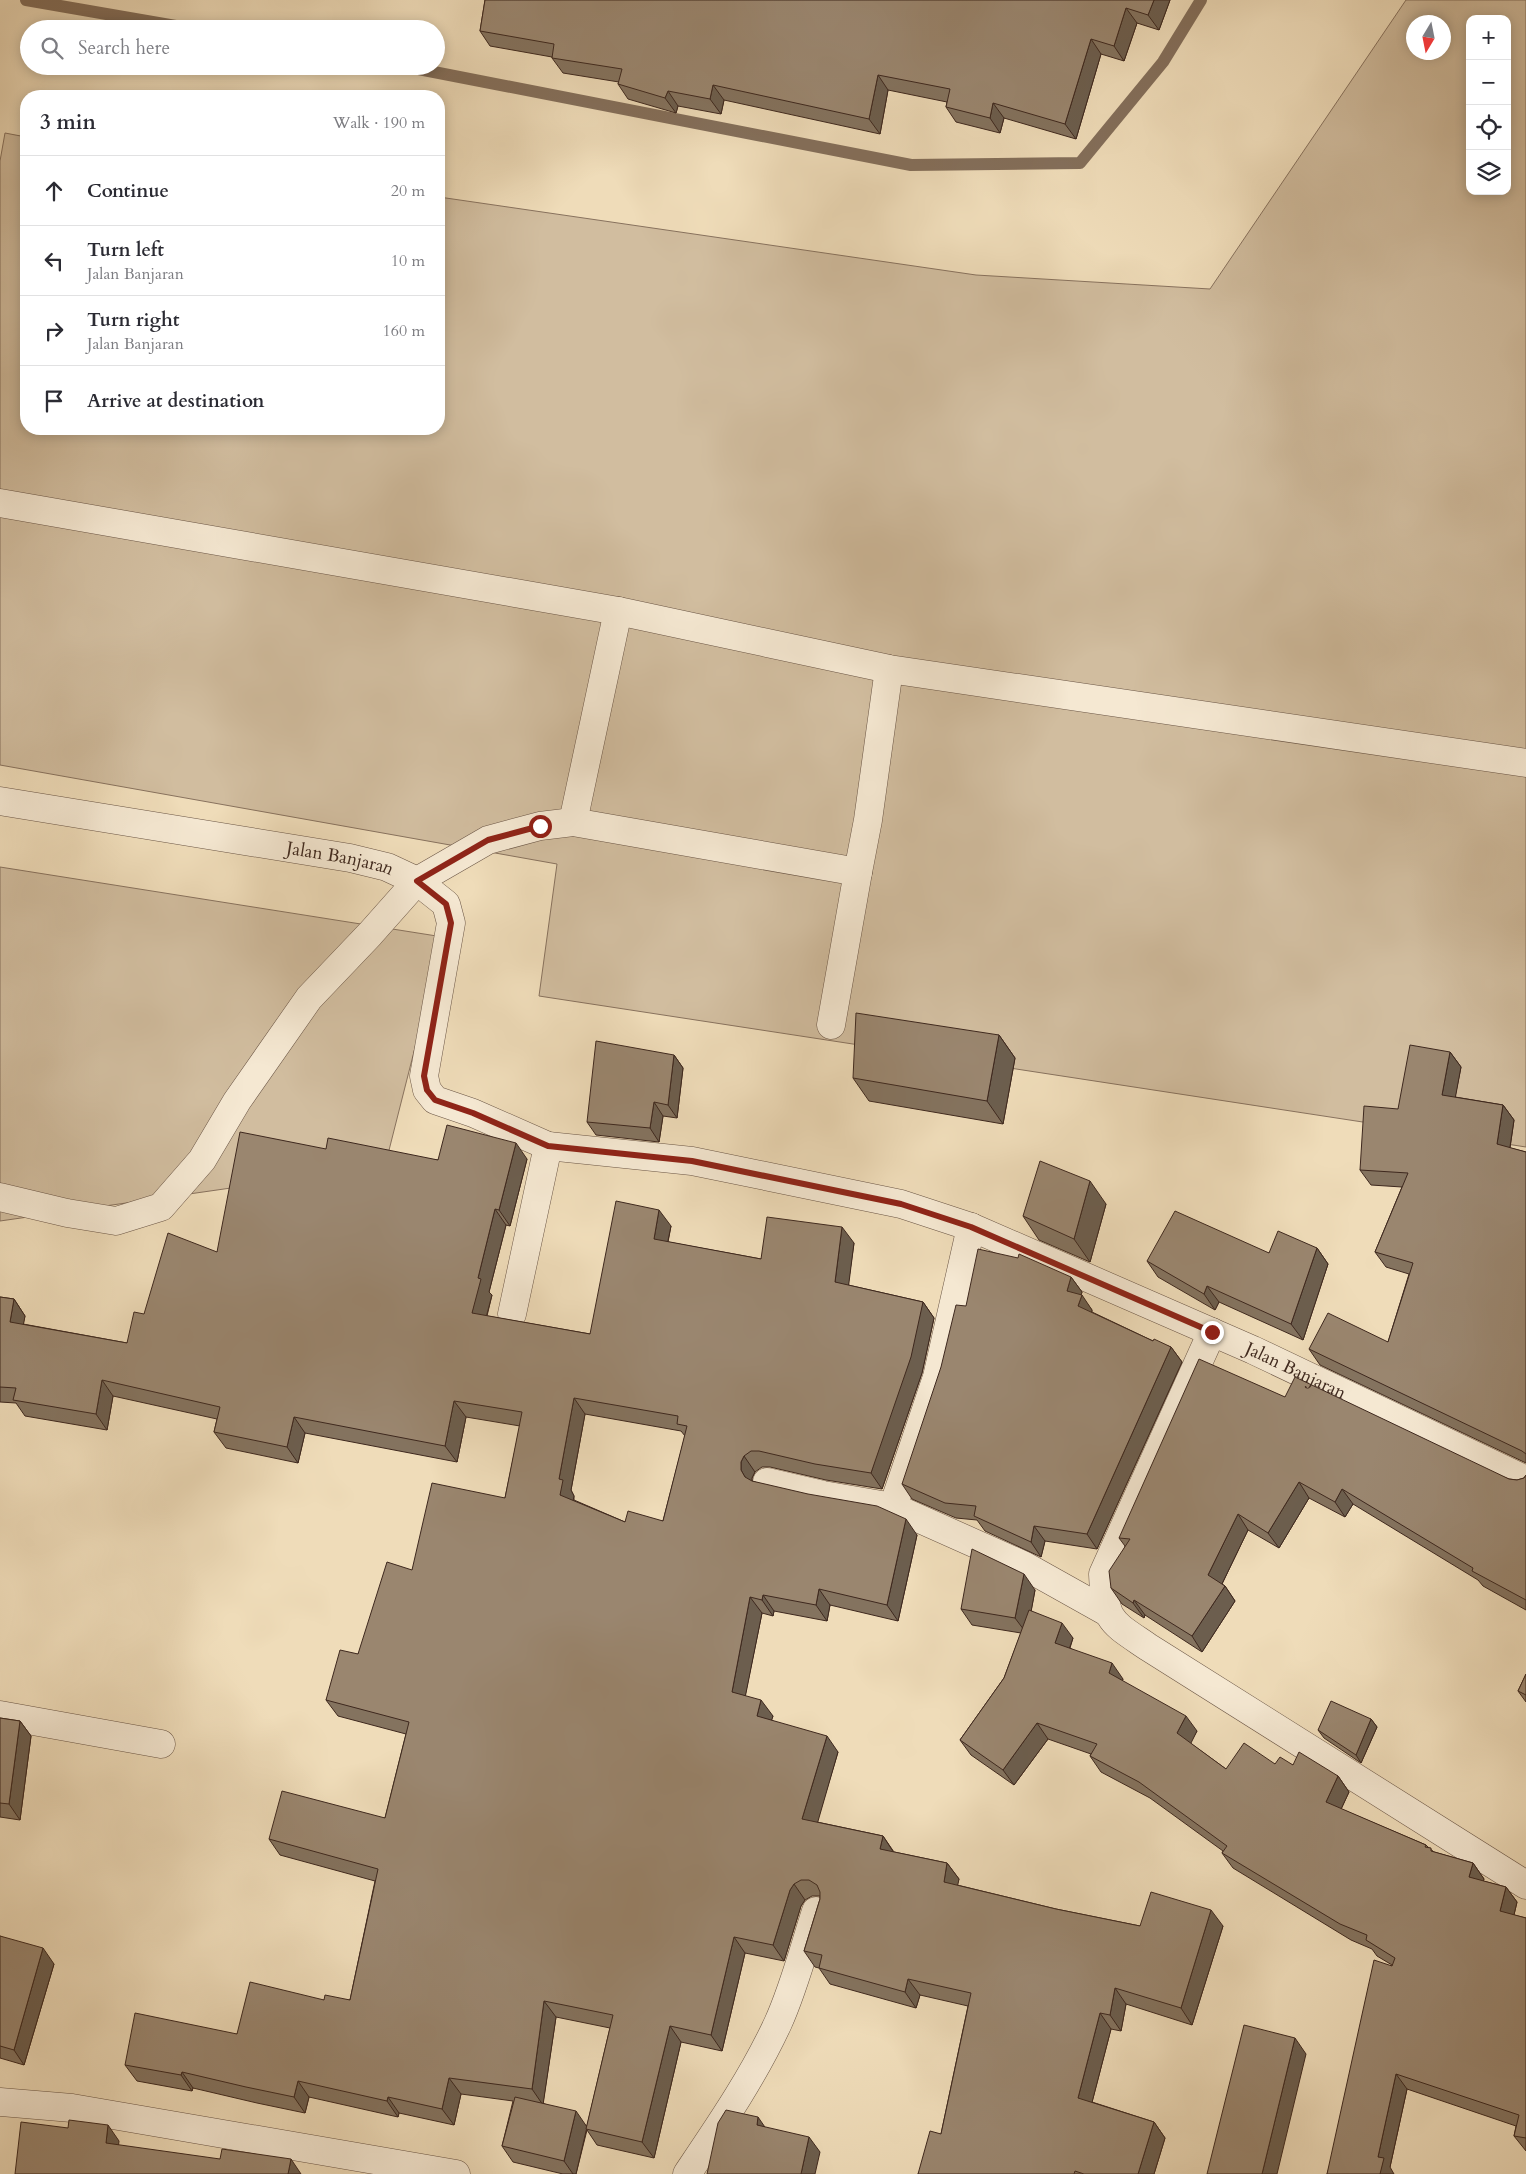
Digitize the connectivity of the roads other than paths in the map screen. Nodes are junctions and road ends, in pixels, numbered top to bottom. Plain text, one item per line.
1 (0, 503) edge
2 (618, 611) junction
3 (889, 669) junction
4 (1526, 763) edge
5 (0, 801) edge
6 (573, 822) junction
7 (858, 872) junction
8 (417, 881) junction
9 (831, 1025) dead end
10 (548, 1146) junction
11 (0, 1197) edge
12 (971, 1227) junction
13 (512, 1314) dead end
14 (1212, 1332) junction
15 (1526, 1480) edge
16 (767, 1482) edge
17 (893, 1507) junction
18 (1106, 1612) junction
19 (0, 1715) edge
20 (161, 1744) dead end
21 (1526, 1885) edge
22 (816, 1911) edge
23 (0, 2102) edge
24 (456, 2174) edge
25 (686, 2174) edge

1 - 2 street
2 - 3 street
2 - 6 street
3 - 4 street
3 - 7 street
5 - 8 street, Jalan Banjaran
6 - 7 street
6 - 8 street
7 - 9 street
8 - 10 street, Jalan Banjaran
8 - 11 street
10 - 12 street, Jalan Banjaran
10 - 13 street
12 - 14 street, Jalan Banjaran
12 - 17 street
14 - 15 street, Jalan Banjaran
14 - 18 street
16 - 17 street
17 - 18 street
18 - 21 street
19 - 20 street
22 - 25 street
23 - 24 street

